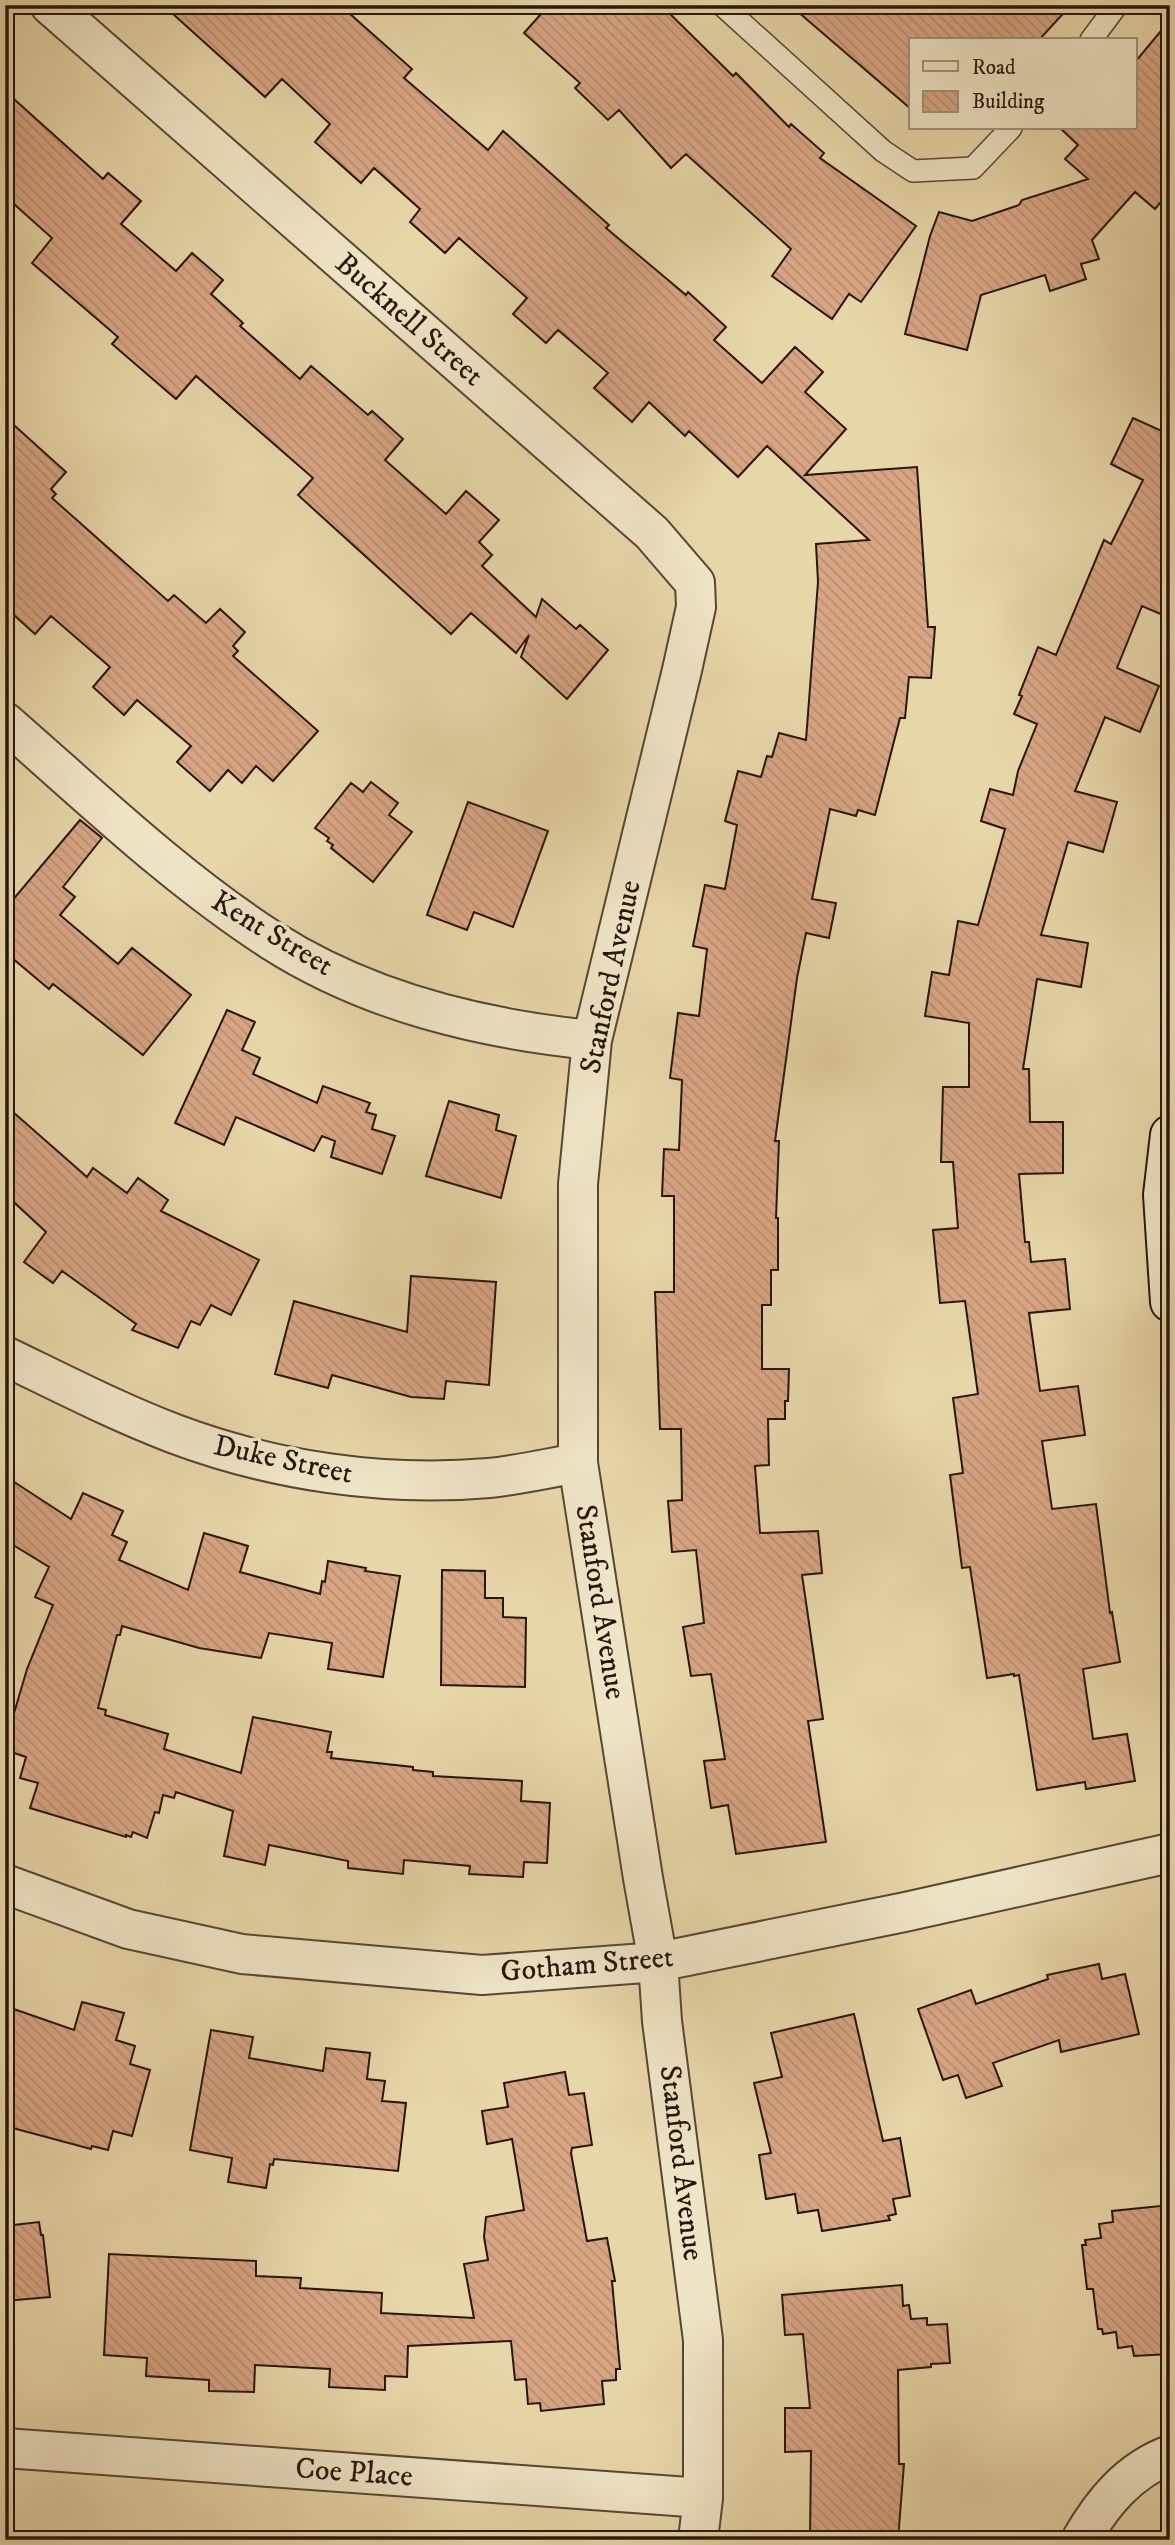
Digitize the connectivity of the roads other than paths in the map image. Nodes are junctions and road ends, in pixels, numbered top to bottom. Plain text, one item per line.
1 (50, 5) edge
2 (722, 5) edge
3 (1117, 5) edge
4 (1092, 38) edge
5 (1009, 130) edge
6 (682, 670) joint
7 (5, 722) edge
8 (592, 1040) junction
9 (1170, 1135) edge
10 (1170, 1302) edge
11 (5, 1356) edge
12 (578, 1463) junction
13 (1170, 1853) edge
14 (5, 1884) edge
15 (658, 1962) junction
16 (5, 2448) edge
17 (1170, 2455) edge
18 (703, 2498) junction
19 (698, 2540) edge
20 (1081, 2540) edge

1 - 6 street, Bucknell Street
2 - 5 lane
3 - 4 lane
6 - 8 street, Stanford Avenue
7 - 8 street, Kent Street
8 - 12 street, Stanford Avenue
9 - 10 street
11 - 12 street, Duke Street
12 - 15 street, Stanford Avenue
13 - 15 street, Gotham Street
14 - 15 street, Gotham Street
15 - 18 street, Stanford Avenue
16 - 18 street, Coe Place
17 - 20 street
18 - 19 street, Stanford Avenue

